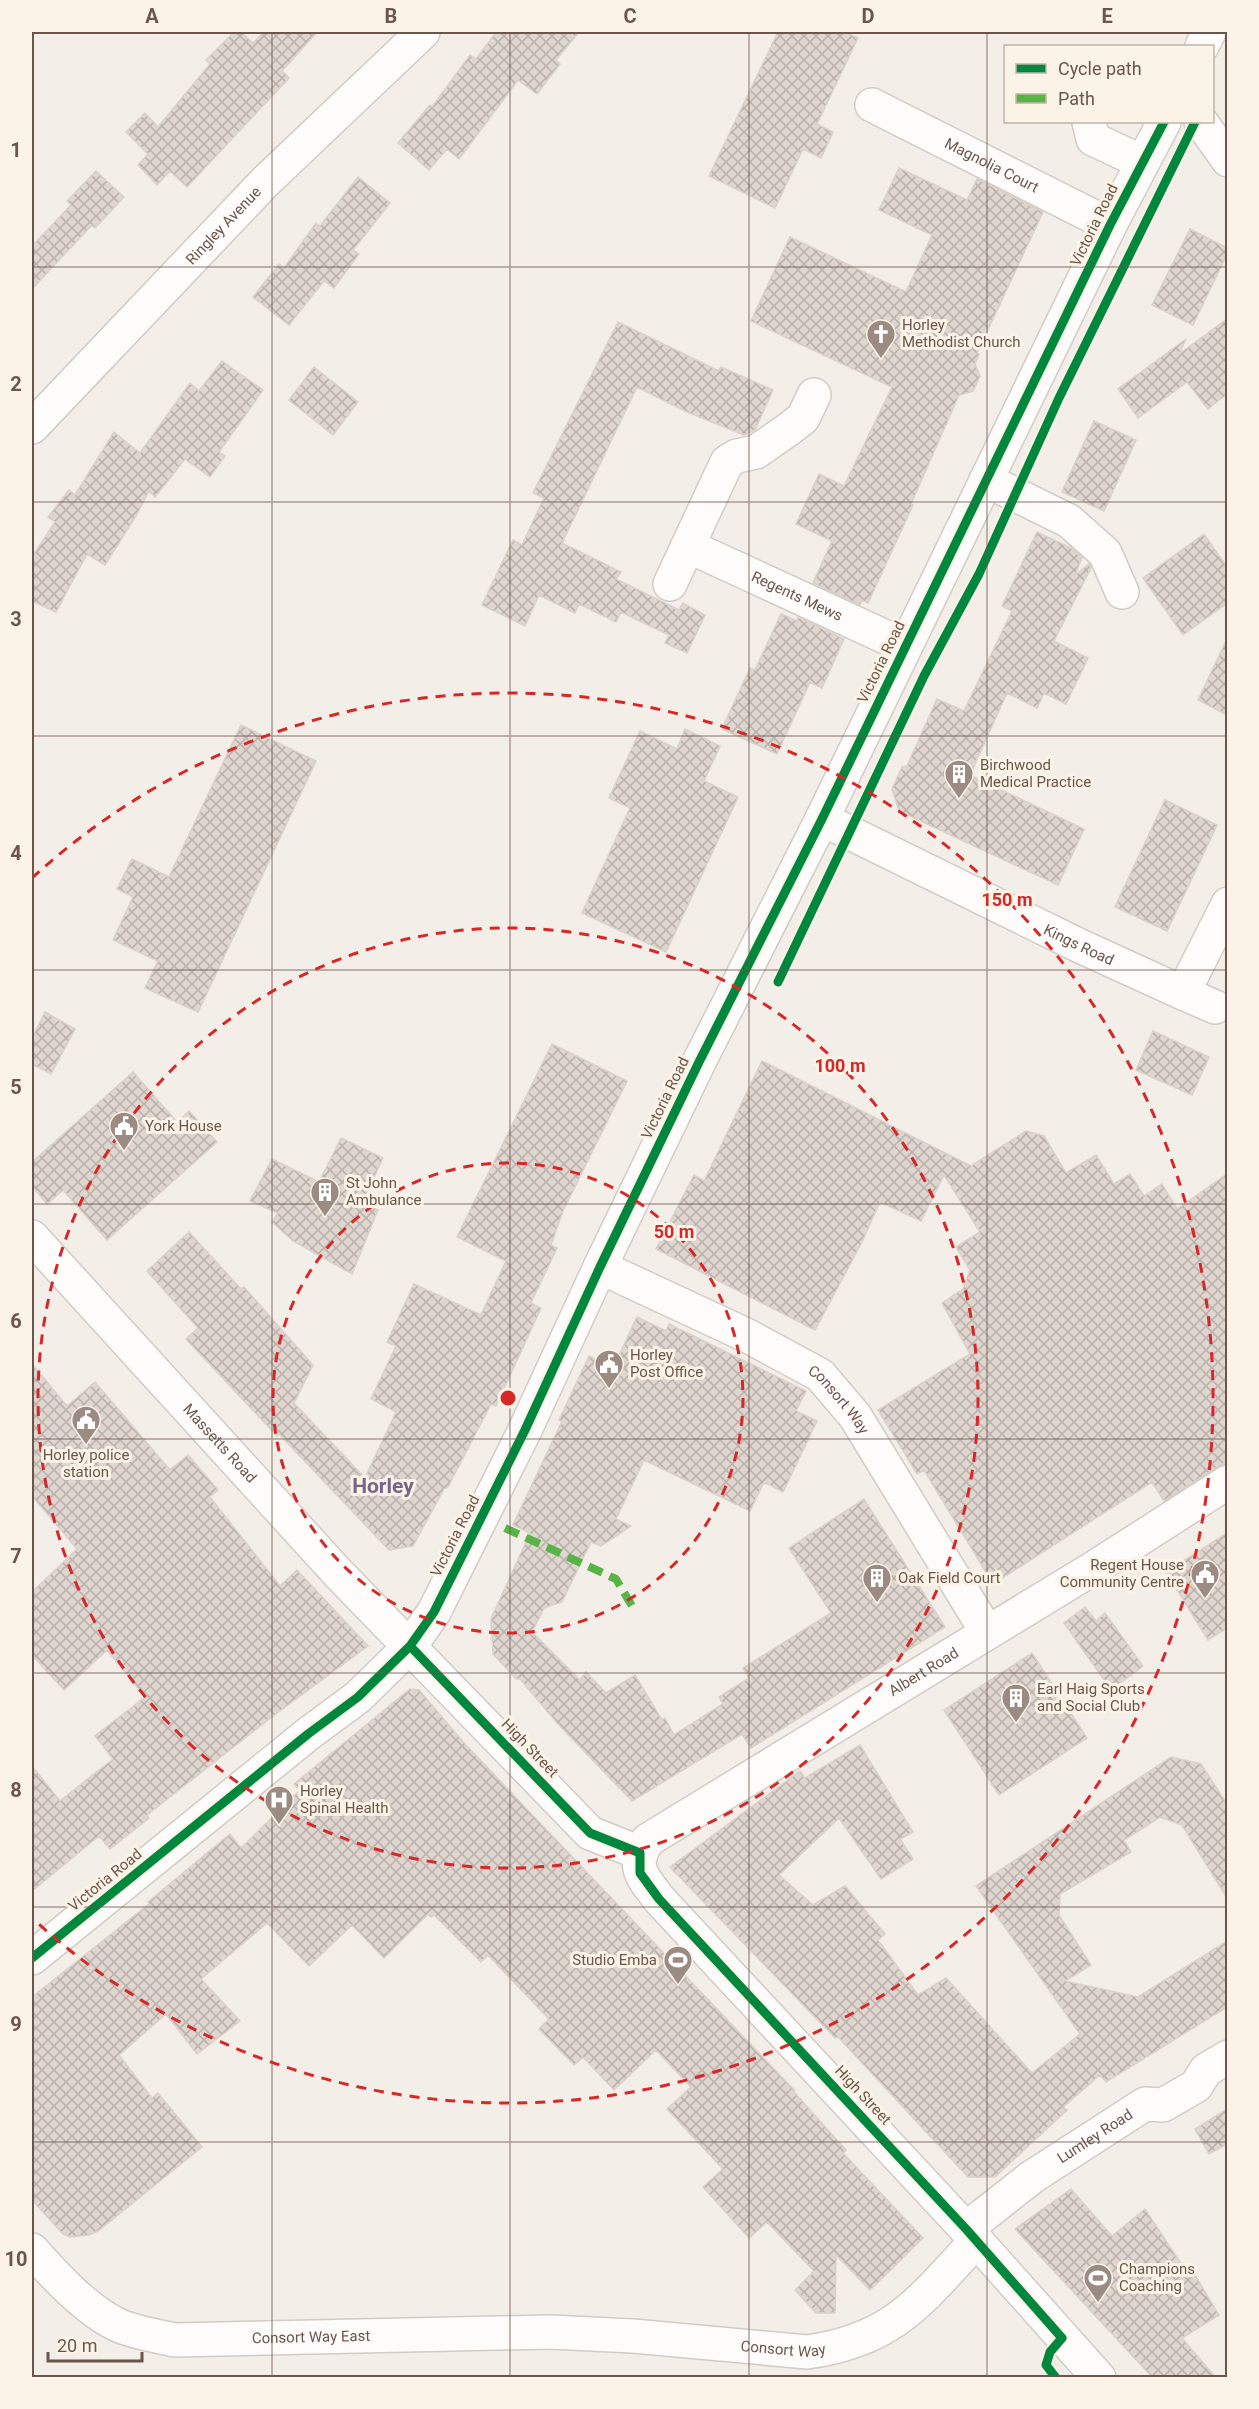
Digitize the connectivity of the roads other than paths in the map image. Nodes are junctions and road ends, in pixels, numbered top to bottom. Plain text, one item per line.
1 (423, 32) edge
2 (872, 105) dead end
3 (1089, 123) edge
4 (1163, 123) edge
5 (1202, 123) edge
6 (1227, 160) edge
7 (1142, 162) junction
8 (1110, 225) junction
9 (814, 395) dead end
10 (32, 428) edge
11 (986, 480) junction
12 (688, 546) junction
13 (670, 584) dead end
14 (1122, 592) dead end
15 (905, 646) junction
16 (822, 819) junction
17 (1227, 904) edge
18 (1184, 993) junction
19 (1215, 1007) dead end
20 (32, 1237) edge
21 (600, 1267) junction
22 (1227, 1482) edge
23 (987, 1632) junction
24 (410, 1646) junction
25 (640, 1863) junction
26 (32, 1958) edge
27 (1217, 2063) edge
28 (971, 2235) junction
29 (32, 2250) edge
30 (550, 2332) joint
31 (1099, 2378) edge

1 - 10 street, Ringley Avenue
2 - 8 street, Magnolia Court
3 - 7 street
4 - 7 street, Victoria Road
5 - 6 street
7 - 8 street, Victoria Road
8 - 11 street, Victoria Road
9 - 12 street
11 - 14 street
11 - 15 street, Victoria Road
12 - 13 street
12 - 15 street, Regents Mews
15 - 16 street, Victoria Road
16 - 18 street, Kings Road
16 - 21 street, Victoria Road
17 - 18 street
18 - 19 street, Kings Road
20 - 24 street, Massetts Road
21 - 23 street, Consort Way
21 - 24 street, Victoria Road
22 - 23 street, Albert Road
23 - 25 street, Albert Road
24 - 25 street, High Street
24 - 26 street, Victoria Road
25 - 28 street, High Street
27 - 28 street, Lumley Road
28 - 30 street, Consort Way
28 - 31 street, High Street
29 - 30 street, Consort Way East

